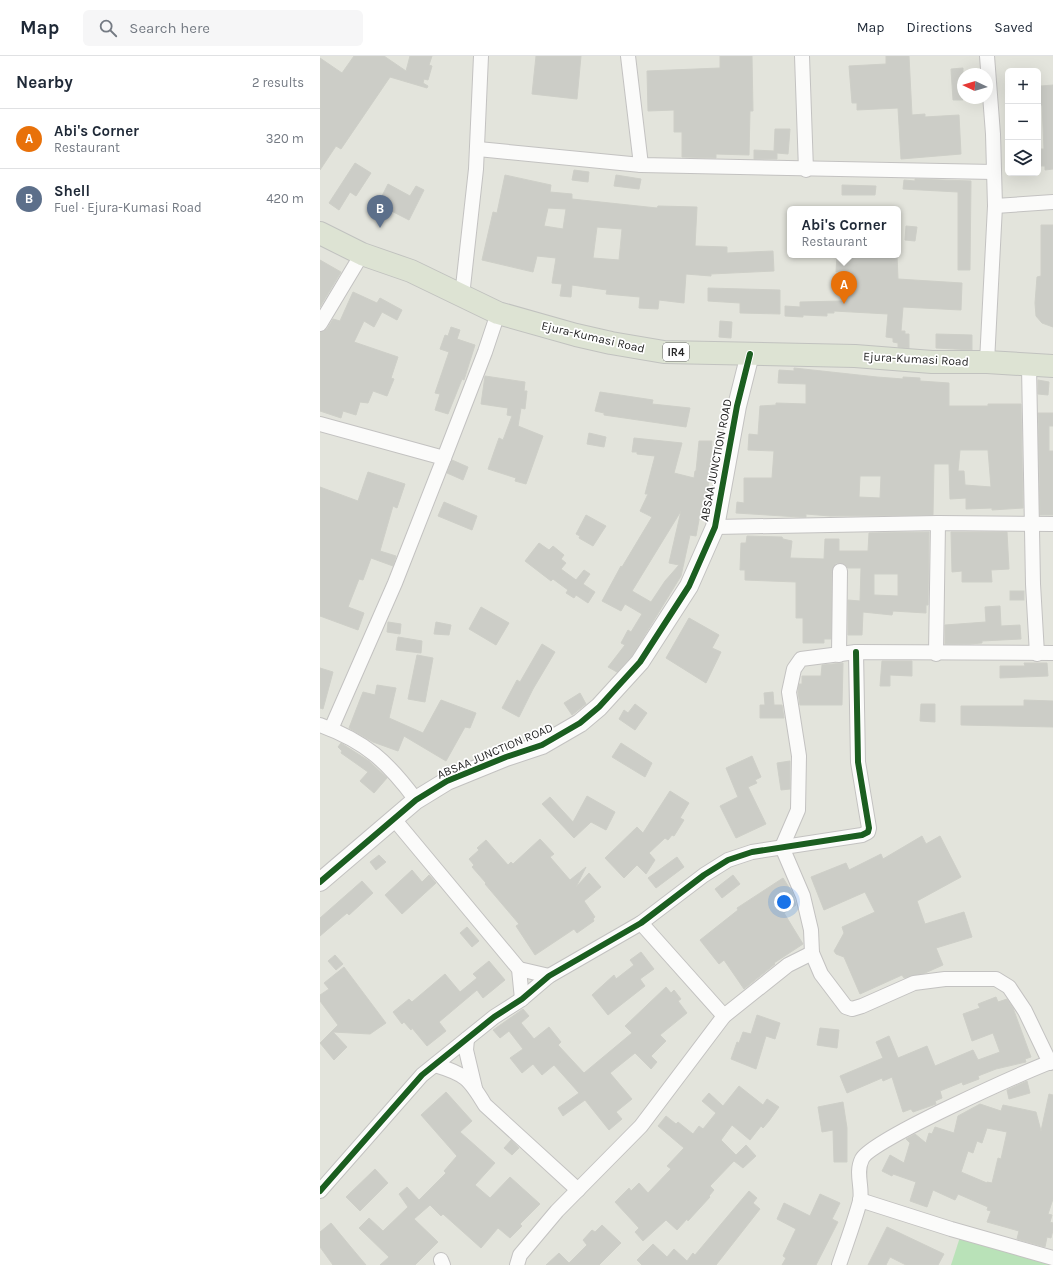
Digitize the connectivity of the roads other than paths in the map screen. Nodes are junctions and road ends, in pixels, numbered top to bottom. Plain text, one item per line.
1 (481, 56) edge
2 (628, 56) edge
3 (802, 56) edge
4 (987, 56) edge
5 (478, 149) junction
6 (641, 165) junction
7 (806, 170) junction
8 (994, 172) junction
9 (1053, 202) edge
10 (995, 206) junction
11 (320, 233) edge
12 (362, 254) junction
13 (462, 296) junction
14 (498, 313) junction
15 (320, 324) edge
16 (750, 354) junction
17 (987, 362) junction
18 (1029, 366) junction
19 (1053, 366) edge
20 (320, 424) edge
21 (444, 458) junction
22 (938, 523) junction
23 (1032, 524) junction
24 (1053, 524) edge
25 (715, 527) junction
26 (840, 570) dead end
27 (856, 652) junction
28 (936, 654) junction
29 (1037, 654) junction
30 (1053, 654) edge
31 (839, 655) junction
32 (326, 727) edge
33 (416, 800) junction
34 (394, 819) junction
35 (782, 847) junction
36 (320, 882) edge
37 (641, 923) junction
38 (812, 953) junction
39 (519, 969) junction
40 (550, 976) junction
41 (522, 999) junction
42 (724, 1016) junction
43 (467, 1039) junction
44 (1051, 1062) edge
45 (435, 1065) junction
46 (475, 1088) junction
47 (578, 1190) junction
48 (320, 1191) edge
49 (860, 1200) junction
50 (1053, 1258) edge
51 (517, 1265) edge
52 (839, 1265) edge

1 - 5 street
2 - 6 street
3 - 7 street
4 - 8 street
5 - 6 street
5 - 13 street
6 - 7 street
7 - 8 street
8 - 10 street
9 - 10 street
10 - 17 street
11 - 12 main road, Ejura-Kumasi Road / IR4
12 - 13 main road, Ejura-Kumasi Road / IR4
12 - 15 street
13 - 14 main road, Ejura-Kumasi Road / IR4
14 - 16 main road, Ejura-Kumasi Road / IR4
14 - 21 street
16 - 17 main road, Ejura-Kumasi Road / IR4
16 - 25 street, ABSAA JUNCTION ROAD
17 - 18 main road, Ejura-Kumasi Road / IR4
18 - 19 main road, Ejura-Kumasi Road / IR4
18 - 23 street
20 - 21 street
21 - 32 street
22 - 23 street
22 - 25 street
22 - 28 street
23 - 24 street
23 - 29 street
25 - 33 street, ABSAA JUNCTION ROAD
26 - 31 street
27 - 28 street
27 - 31 street
27 - 35 street
28 - 29 street
29 - 30 street
31 - 35 street
32 - 33 street
33 - 34 street, ABSAA JUNCTION ROAD
34 - 36 street, ABSAA JUNCTION ROAD
34 - 39 street
35 - 37 street
35 - 38 street
37 - 40 street
37 - 42 street
38 - 42 street
38 - 44 street
39 - 40 street
39 - 41 street
40 - 41 street
41 - 43 street
42 - 47 street
43 - 45 street
43 - 46 street
44 - 49 street
45 - 46 street
45 - 48 street
46 - 47 street
47 - 51 street
49 - 50 street
49 - 52 street

